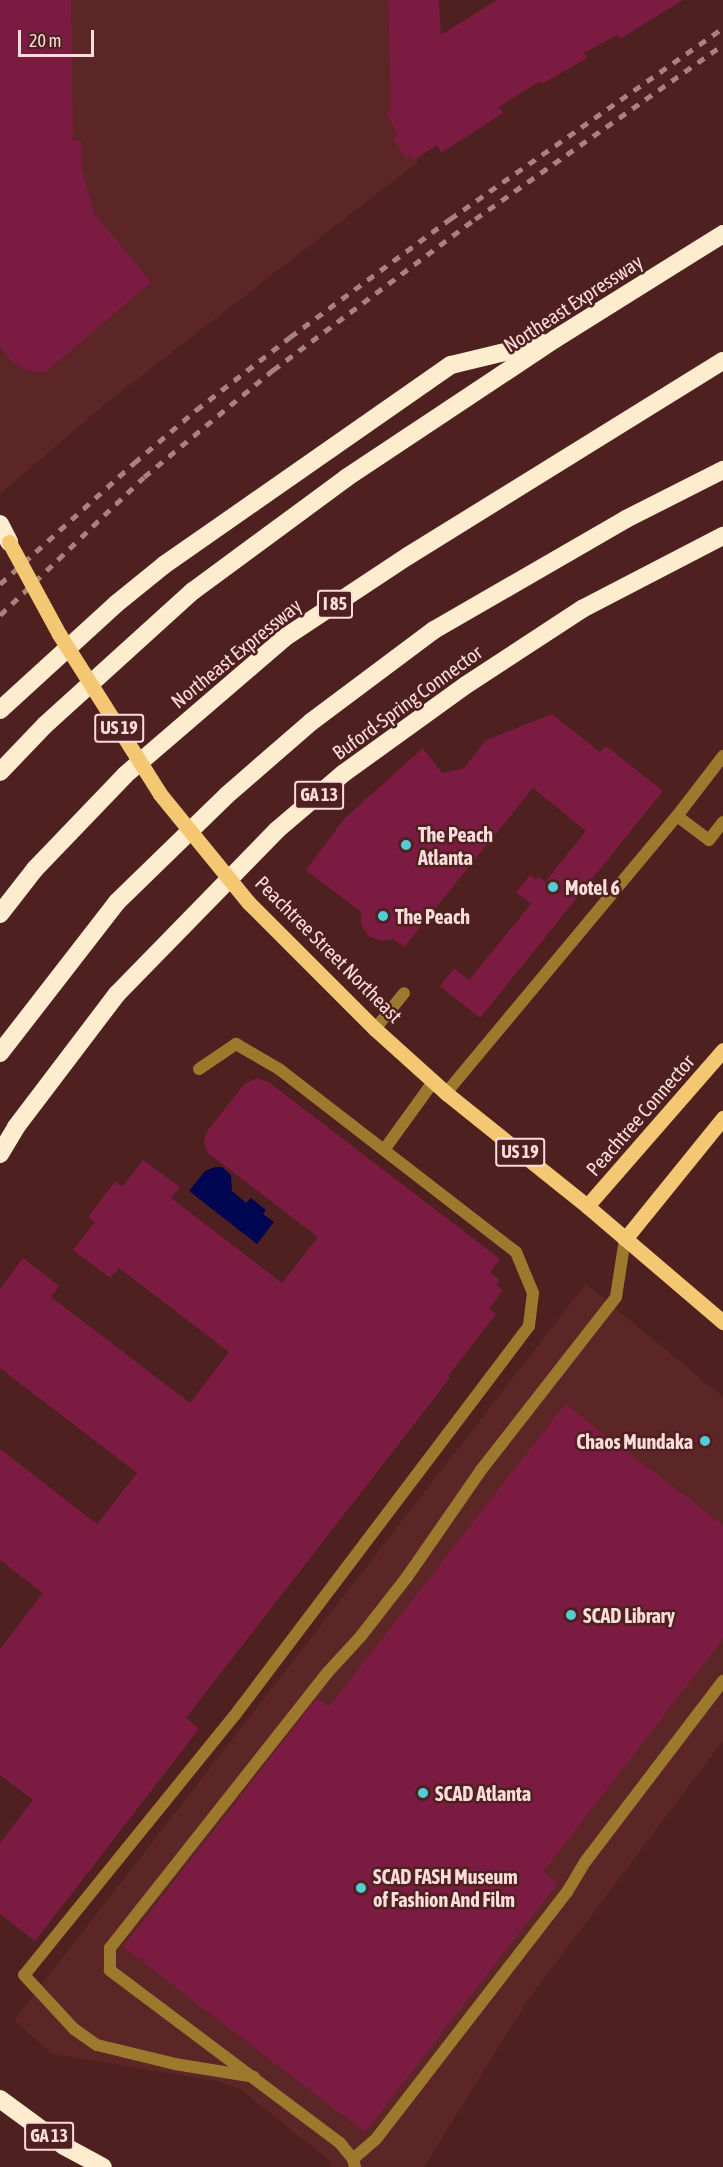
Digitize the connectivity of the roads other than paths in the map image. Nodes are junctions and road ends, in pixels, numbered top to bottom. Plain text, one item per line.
1 (723, 234) edge
2 (555, 339) junction
3 (723, 361) edge
4 (723, 470) edge
5 (0, 525) edge
6 (723, 536) edge
7 (9, 542) joint
8 (0, 710) edge
9 (723, 756) edge
10 (0, 771) edge
11 (677, 816) junction
12 (723, 822) edge
13 (0, 914) edge
14 (404, 993) dead end
15 (375, 1029) junction
16 (723, 1050) edge
17 (0, 1053) edge
18 (199, 1069) dead end
19 (433, 1082) junction
20 (446, 1093) junction
21 (723, 1118) edge
22 (384, 1150) junction
23 (0, 1154) edge
24 (587, 1206) junction
25 (625, 1239) junction
26 (723, 1322) edge
27 (723, 1681) edge
28 (255, 2077) junction
29 (0, 2099) edge
30 (354, 2163) edge
31 (103, 2167) edge

1 - 2 highway, Northeast Expressway
2 - 8 highway
2 - 10 highway, Northeast Expressway
3 - 13 highway, Northeast Expressway / I 85
4 - 17 highway, Buford-Spring Connector
5 - 7 highway, Peachtree Street Northeast / US 19
6 - 23 highway, Buford-Spring Connector / GA 13
7 - 15 main road, Peachtree Street Northeast / US 19, bridge
9 - 11 lane
11 - 12 lane
11 - 20 lane
14 - 15 lane
15 - 19 main road, Peachtree Street Northeast / US 19
16 - 24 main road, Peachtree Connector
18 - 22 lane
19 - 20 main road, Peachtree Street Northeast / US 19
19 - 22 lane
20 - 24 main road, Peachtree Street Northeast / US 19
21 - 25 main road
22 - 28 lane
24 - 25 main road, Peachtree Street Northeast / US 19
25 - 26 main road, Peachtree Street Northeast / US 19
25 - 28 lane
27 - 30 lane
28 - 30 lane
29 - 31 highway, GA 13

